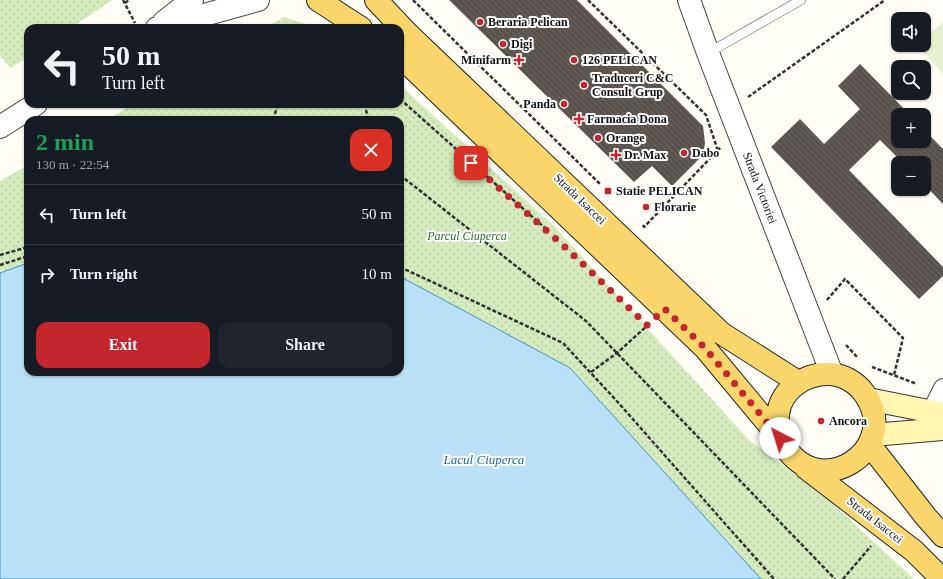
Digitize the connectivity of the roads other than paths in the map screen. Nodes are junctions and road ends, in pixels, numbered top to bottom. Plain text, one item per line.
1 (192, 0) edge
2 (258, 0) edge
3 (318, 0) edge
4 (376, 0) edge
5 (689, 0) edge
6 (801, 0) edge
7 (162, 24) edge
8 (171, 24) edge
9 (355, 24) edge
10 (399, 24) edge
11 (404, 30) edge
12 (708, 53) junction
13 (404, 60) edge
14 (30, 108) edge
15 (0, 127) edge
16 (832, 374) junction
17 (798, 382) junction
18 (942, 389) edge
19 (868, 398) junction
20 (939, 418) edge
21 (780, 438) junction
22 (871, 440) junction
23 (804, 466) junction
24 (943, 536) edge
25 (942, 579) edge

1 - 7 street
2 - 8 street
3 - 9 main road
4 - 10 main road, Strada Isaccei
5 - 12 street, Strada Victoriei
6 - 12 lane
11 - 17 main road, Strada Isaccei
12 - 16 street, Strada Victoriei
13 - 21 main road, Strada Isaccei
14 - 15 street
16 - 17 main road, Strada Isaccei
16 - 19 main road, Strada Isaccei
17 - 21 main road, Strada Isaccei
18 - 20 street
19 - 20 main road
19 - 22 main road, Strada Isaccei
20 - 22 main road
21 - 23 main road, Strada Isaccei
22 - 23 main road, Strada Isaccei
22 - 24 main road
23 - 25 main road, Strada Isaccei

